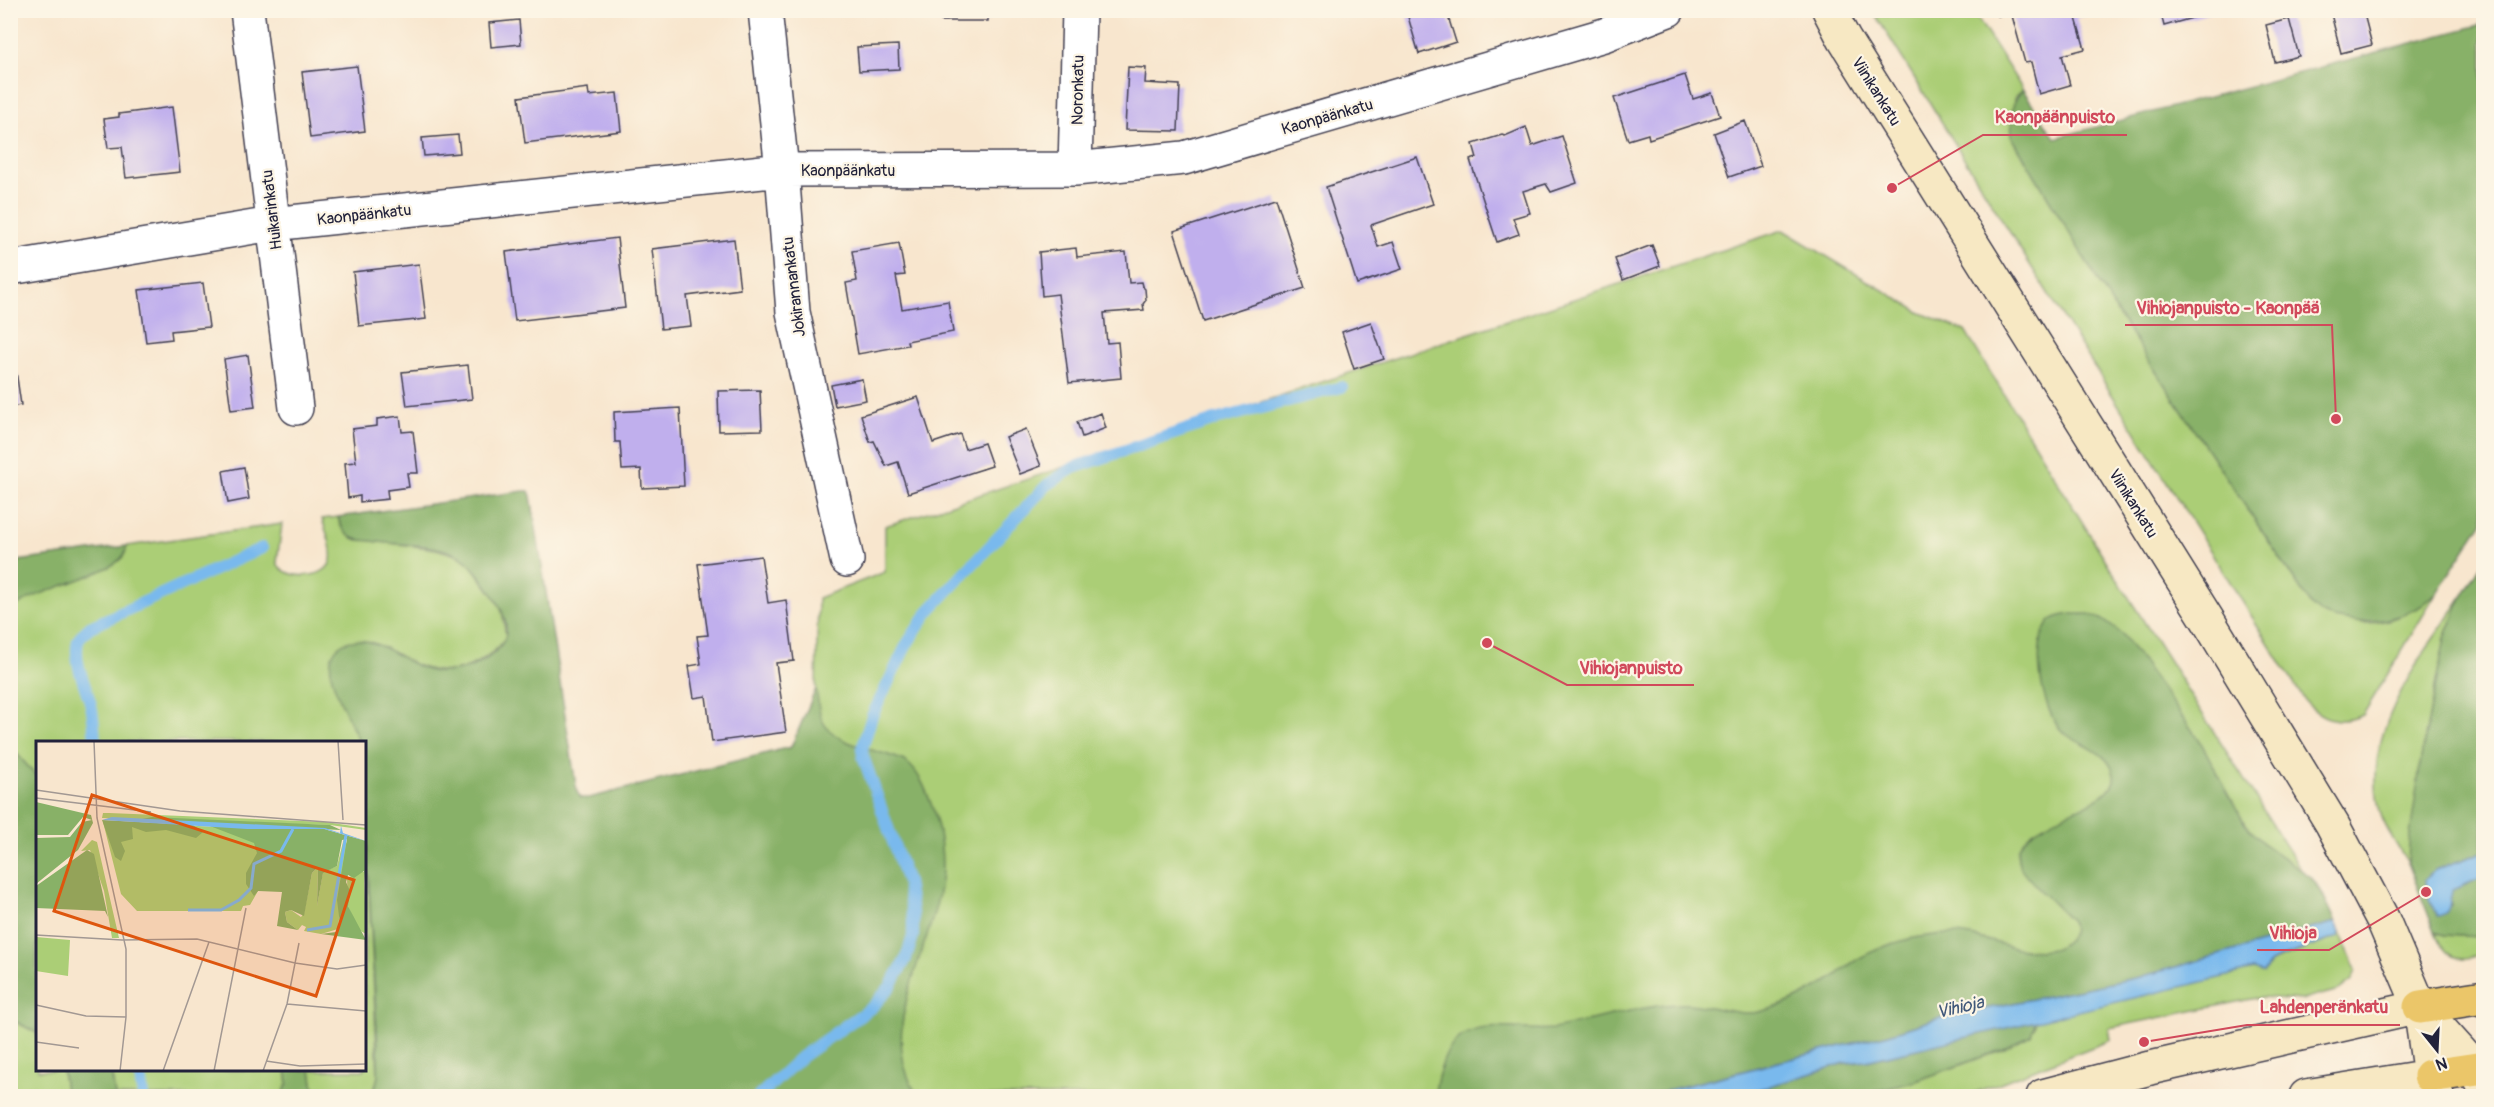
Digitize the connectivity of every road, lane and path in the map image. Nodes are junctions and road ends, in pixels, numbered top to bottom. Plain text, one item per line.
1 (247, 10) edge
2 (765, 10) edge
3 (1079, 10) edge
4 (1668, 10) edge
5 (1829, 10) edge
6 (1075, 169) junction
7 (782, 170) junction
8 (272, 224) junction
9 (10, 268) edge
10 (296, 408) dead end
11 (847, 560) dead end
12 (2484, 997) edge
13 (2420, 1008) junction
14 (2481, 1075) edge
15 (2433, 1086) edge
16 (2043, 1096) edge
17 (2306, 1096) edge

1 - 8 street, Huikarinkatu
2 - 7 street, Jokirannankatu
3 - 6 street, Noronkatu
4 - 6 street, Kaonpäänkatu
5 - 13 main road, Viinikankatu
6 - 7 street, Kaonpäänkatu
7 - 8 street, Kaonpäänkatu
7 - 11 street, Jokirannankatu
8 - 9 street, Kaonpäänkatu
8 - 10 street, Huikarinkatu
12 - 13 main road
13 - 14 main road, Viinikankatu
13 - 15 main road, Viinikankatu
13 - 16 main road
14 - 15 main road
15 - 17 main road

